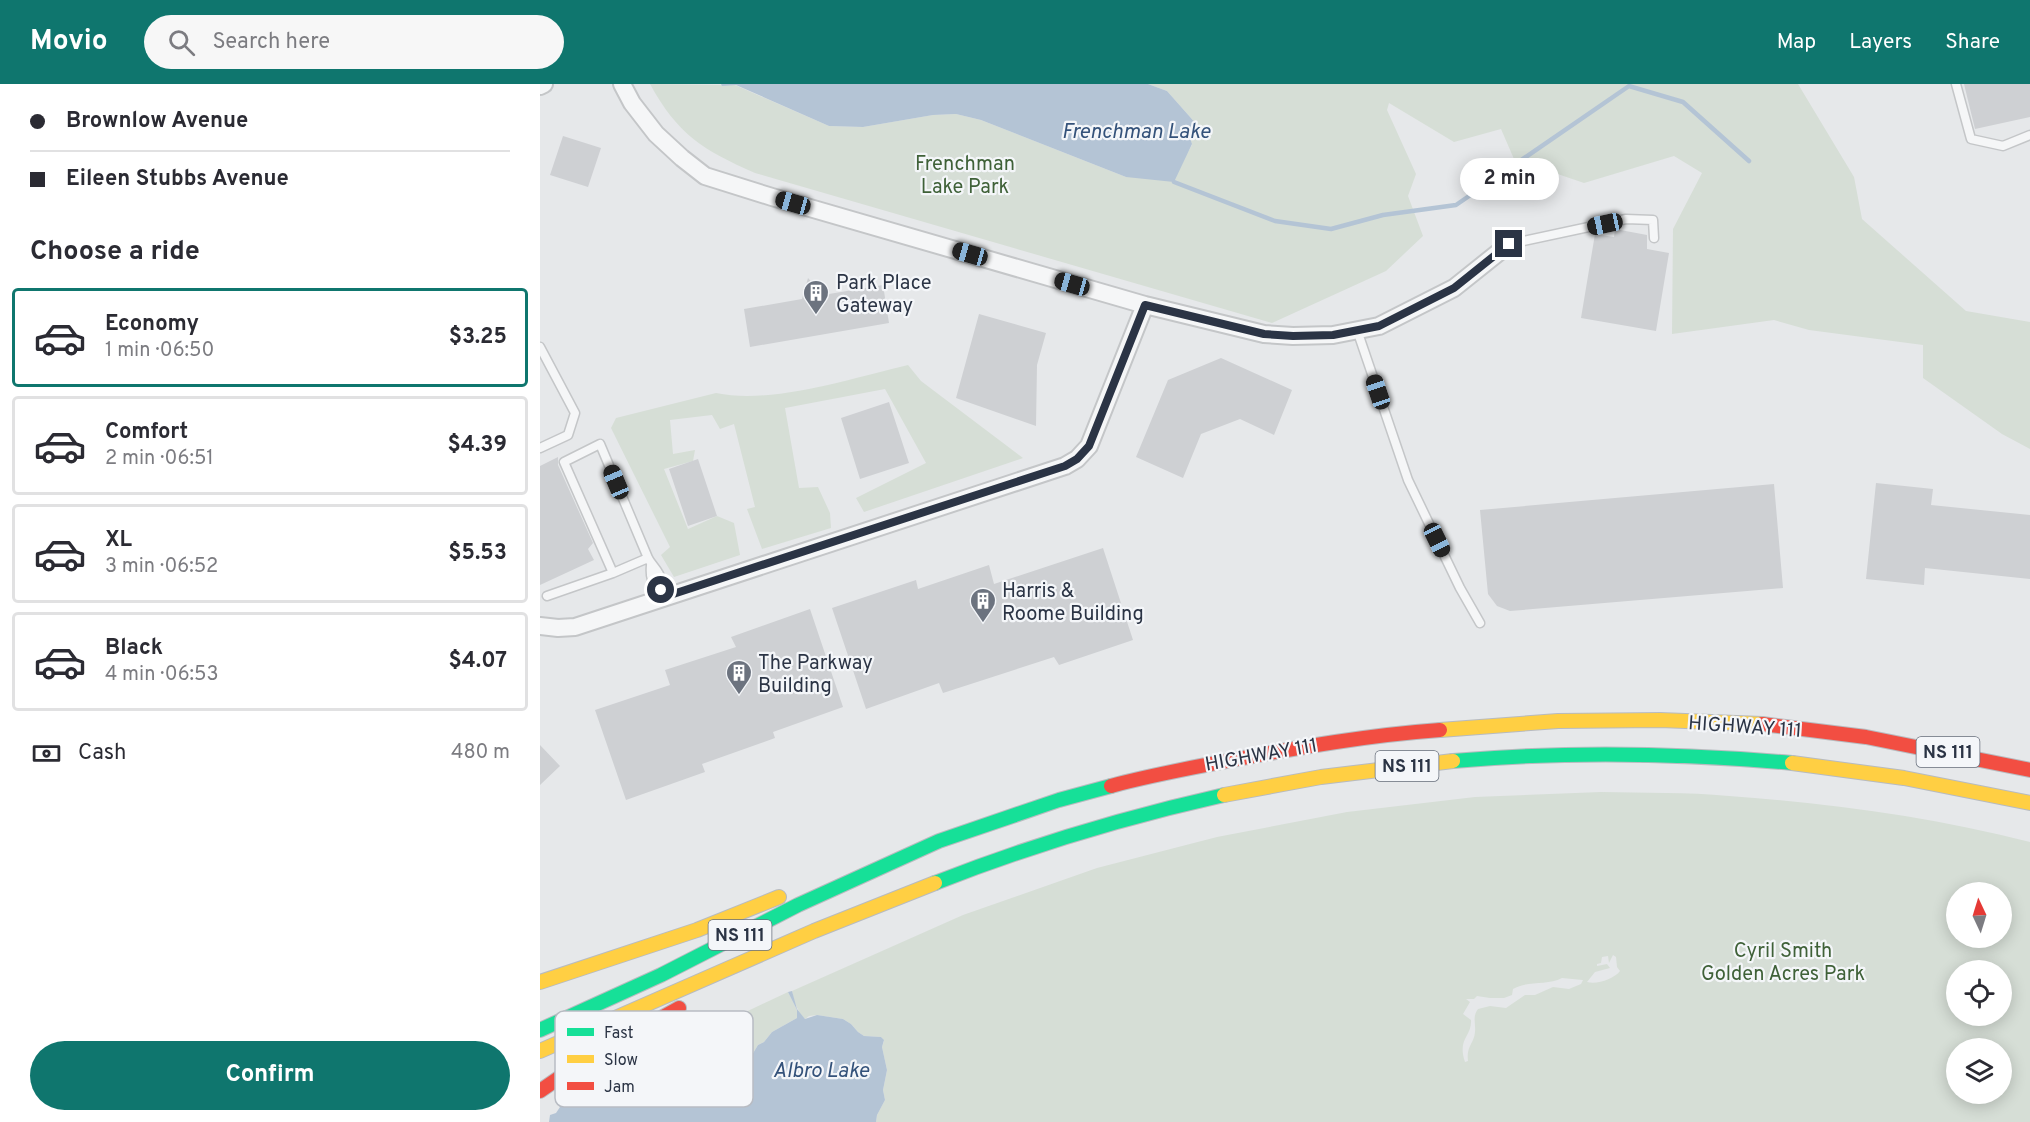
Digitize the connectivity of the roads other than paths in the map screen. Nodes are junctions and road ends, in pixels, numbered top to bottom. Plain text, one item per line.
1 (622, 84) edge
2 (1956, 84) edge
3 (2030, 135) edge
4 (1654, 238) dead end
5 (1509, 244) joint
6 (1145, 305) junction
7 (1357, 330) junction
8 (540, 347) edge
9 (540, 448) edge
10 (649, 561) junction
11 (614, 573) junction
12 (662, 593) junction
13 (547, 596) dead end
14 (1480, 623) dead end
15 (540, 626) edge
16 (1866, 737) junction
17 (1945, 739) dead end
18 (2030, 770) edge
19 (2030, 803) edge
20 (939, 841) junction
21 (829, 876) dead end
22 (796, 889) dead end
23 (806, 935) junction
24 (540, 982) edge
25 (580, 1011) edge
26 (632, 1011) edge
27 (673, 1011) edge
28 (555, 1022) edge
29 (540, 1029) edge
30 (555, 1044) edge
31 (540, 1051) edge
32 (555, 1081) edge
33 (540, 1091) edge

1 - 6 street
2 - 3 lane
4 - 5 lane
5 - 7 street
6 - 7 street
6 - 12 street
7 - 14 lane
8 - 9 lane
10 - 11 lane
10 - 11 lane
10 - 12 lane
11 - 13 lane
12 - 15 street
16 - 17 highway
16 - 18 highway, HIGHWAY 111 / NS 111
16 - 20 highway, HIGHWAY 111 / NS 111
19 - 23 highway, HIGHWAY 111 / NS 111
20 - 21 highway
20 - 25 highway, HIGHWAY 111 / NS 111
22 - 24 highway
23 - 26 highway, HIGHWAY 111 / NS 111
23 - 27 highway
28 - 29 highway, HIGHWAY 111 / NS 111
30 - 31 highway, HIGHWAY 111 / NS 111
32 - 33 highway

